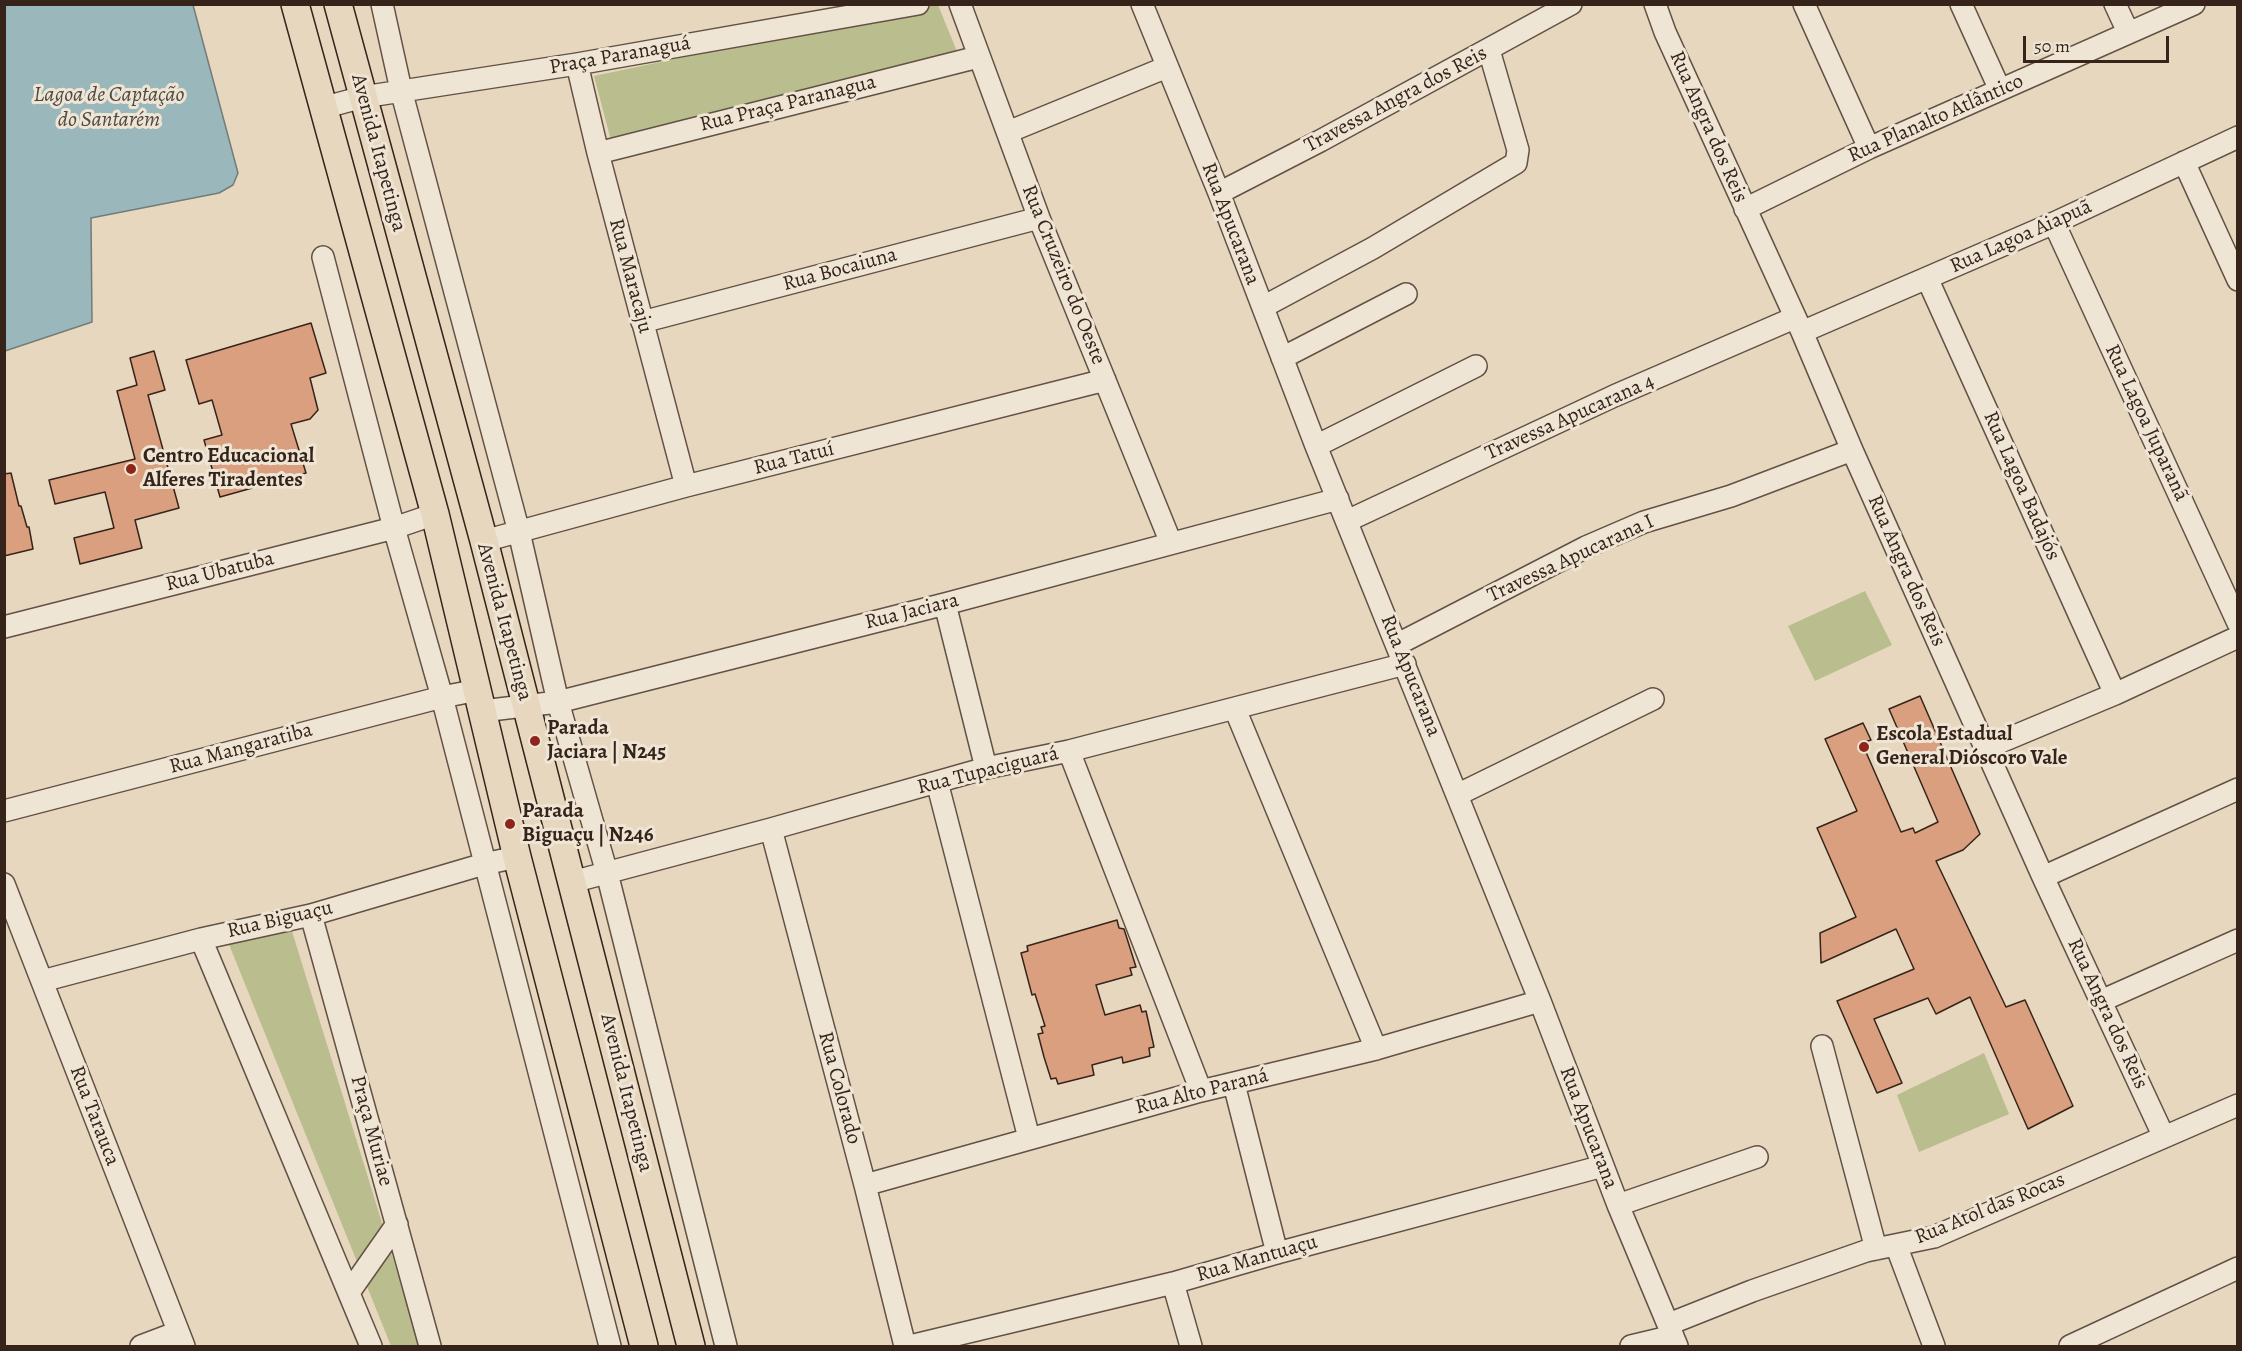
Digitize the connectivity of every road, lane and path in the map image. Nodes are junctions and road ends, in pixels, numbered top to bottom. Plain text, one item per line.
1 (295, 4) edge
2 (338, 4) edge
3 (382, 4) edge
4 (918, 4) edge
5 (960, 4) edge
6 (1142, 4) edge
7 (1571, 4) edge
8 (1655, 4) edge
9 (1804, 4) edge
10 (1960, 4) edge
11 (2115, 4) edge
12 (2194, 4) edge
13 (2128, 32) junction
14 (1489, 50) junction
15 (978, 57) junction
16 (577, 64) junction
17 (1167, 67) junction
18 (401, 90) junction
19 (2000, 90) junction
20 (363, 97) junction
21 (322, 108) junction
22 (1008, 132) junction
23 (2238, 136) edge
24 (1869, 148) junction
25 (598, 153) junction
26 (2184, 162) junction
27 (1219, 193) junction
28 (1745, 209) junction
29 (1040, 218) junction
30 (2054, 223) junction
31 (323, 257) dead end
32 (1927, 278) junction
33 (2238, 280) edge
34 (1406, 294) dead end
35 (1263, 307) junction
36 (642, 322) junction
37 (1798, 325) junction
38 (1282, 358) junction
39 (1476, 366) dead end
40 (1105, 380) junction
41 (1316, 446) junction
42 (1852, 450) junction
43 (686, 486) junction
44 (1338, 499) junction
45 (435, 514) junction
46 (1347, 521) junction
47 (394, 528) junction
48 (519, 532) junction
49 (484, 542) junction
50 (1171, 543) junction
51 (945, 604) junction
52 (2238, 624) edge
53 (4, 627) edge
54 (2238, 637) edge
55 (1398, 644) junction
56 (1406, 664) junction
57 (2115, 694) junction
58 (442, 697) junction
59 (1653, 699) dead end
60 (480, 700) junction
61 (558, 702) junction
62 (526, 707) junction
63 (1235, 709) junction
64 (1986, 748) junction
65 (1069, 751) junction
66 (986, 768) junction
67 (937, 782) junction
68 (2238, 789) edge
69 (1457, 795) junction
70 (4, 811) edge
71 (771, 829) junction
72 (517, 857) junction
73 (484, 864) junction
74 (607, 873) junction
75 (2043, 877) junction
76 (572, 882) junction
77 (4, 884) edge
78 (311, 915) junction
79 (201, 939) junction
80 (2238, 940) edge
81 (42, 981) junction
82 (1540, 1001) junction
83 (2101, 1001) junction
84 (1822, 1046) dead end
85 (1376, 1049) junction
86 (1234, 1084) junction
87 (1201, 1091) junction
88 (2238, 1105) edge
89 (2163, 1135) junction
90 (1029, 1138) junction
91 (1757, 1157) dead end
92 (1603, 1166) junction
93 (865, 1185) junction
94 (1618, 1205) junction
95 (659, 1221) junction
96 (397, 1224) junction
97 (615, 1233) junction
98 (1886, 1247) junction
99 (1277, 1253) junction
100 (2238, 1268) edge
101 (1173, 1283) junction
102 (350, 1291) junction
103 (1673, 1336) edge
104 (181, 1339) edge
105 (141, 1347) edge
106 (371, 1347) edge
107 (430, 1347) edge
108 (610, 1347) edge
109 (644, 1347) edge
110 (691, 1347) edge
111 (726, 1347) edge
112 (905, 1347) edge
113 (910, 1347) edge
114 (1191, 1347) edge
115 (1631, 1347) edge
116 (1934, 1347) edge
117 (2070, 1347) edge

1 - 21 main road, Avenida Itapetinga
2 - 20 main road, Avenida Itapetinga
3 - 18 street, Avenida Itapetinga
4 - 16 street, Praça Paranaguá
5 - 15 street, Rua Cruzeiro do Oeste
6 - 17 street, Rua Apucarana
7 - 14 street, Travessa Angra dos Reis
8 - 28 street, Rua Angra dos Reis
9 - 24 street
10 - 19 street
11 - 13 street
12 - 13 street, Rua Planalto Atlântico
13 - 19 street, Rua Planalto Atlântico
14 - 27 street, Travessa Angra dos Reis
14 - 35 street
15 - 22 street, Rua Cruzeiro do Oeste
15 - 25 street, Rua Praça Paranagua
16 - 18 street, Praça Paranaguá
16 - 25 street, Rua Maracaju
17 - 22 street
17 - 27 street, Rua Apucarana
18 - 20 street, Praça Paranaguá
18 - 48 street, Avenida Itapetinga
19 - 24 street, Rua Planalto Atlântico
20 - 21 street, Praça Paranaguá
20 - 49 main road, Avenida Itapetinga
21 - 45 main road, Avenida Itapetinga
22 - 29 street, Rua Cruzeiro do Oeste
23 - 26 street, Rua Lagoa Aiapuã
24 - 28 street, Rua Planalto Atlântico
25 - 36 street, Rua Maracaju
26 - 30 street, Rua Lagoa Aiapuã
26 - 33 street
27 - 35 street, Rua Apucarana
28 - 37 street, Rua Angra dos Reis
29 - 36 street, Rua Bocaiuna
29 - 40 street, Rua Cruzeiro do Oeste
30 - 32 street, Rua Lagoa Aiapuã
30 - 52 street, Rua Lagoa Juparanã
31 - 47 street
32 - 37 street, Rua Lagoa Aiapuã
32 - 57 street, Rua Lagoa Badajós
34 - 38 street
35 - 38 street, Rua Apucarana
36 - 43 street, Rua Maracaju
37 - 42 street, Rua Angra dos Reis
37 - 46 street, Travessa Apucarana 4
38 - 41 street, Rua Apucarana
39 - 41 street
40 - 43 street, Rua Tatuí
40 - 50 street, Rua Cruzeiro do Oeste
41 - 44 street, Rua Apucarana
42 - 55 street, Travessa Apucarana I
42 - 64 street, Rua Angra dos Reis
43 - 48 street, Rua Tatuí
44 - 46 street, Rua Apucarana
44 - 50 street, Rua Jaciara
45 - 47 street, Rua Ubatuba
45 - 60 main road, Avenida Itapetinga
46 - 55 street, Rua Apucarana
47 - 53 street, Rua Ubatuba
47 - 58 street
48 - 49 street, Rua Tatuí
48 - 61 street, Avenida Itapetinga
49 - 62 main road, Avenida Itapetinga
50 - 51 street, Rua Jaciara
51 - 61 street, Rua Jaciara
51 - 66 street
54 - 57 street
55 - 56 street, Rua Apucarana
56 - 63 street, Rua Tupaciguará
56 - 69 street, Rua Apucarana
57 - 64 street
58 - 60 street, Rua Mangaratiba
58 - 70 street, Rua Mangaratiba
58 - 73 street
59 - 69 street
60 - 62 street, Rua Jaciara
60 - 72 main road, Avenida Itapetinga
61 - 62 street, Rua Jaciara
61 - 74 street, Avenida Itapetinga
62 - 76 main road, Avenida Itapetinga
63 - 65 street, Rua Tupaciguará
63 - 85 street
64 - 75 street, Rua Angra dos Reis
65 - 66 street, Rua Tupaciguará
65 - 87 street
66 - 67 street, Rua Tupaciguará
67 - 71 street, Rua Tupaciguará
67 - 90 street
68 - 75 street
69 - 82 street, Rua Apucarana
71 - 74 street, Rua Tupaciguará
71 - 93 street, Rua Colorado
72 - 73 street, Rua Biguaçu
72 - 97 main road, Avenida Itapetinga
73 - 78 street, Rua Biguaçu
73 - 108 street
74 - 76 street, Rua Tupaciguará
74 - 111 street, Avenida Itapetinga
75 - 83 street, Rua Angra dos Reis
76 - 95 main road, Avenida Itapetinga
77 - 81 street, Rua Tarauca
78 - 79 street, Rua Biguaçu
78 - 96 street, Praça Muriae
79 - 81 street, Rua Biguaçu
79 - 102 street
80 - 83 street
81 - 104 street, Rua Tarauca
82 - 85 street, Rua Alto Paraná
82 - 92 street, Rua Apucarana
83 - 89 street, Rua Angra dos Reis
84 - 98 street
85 - 86 street, Rua Alto Paraná
86 - 87 street, Rua Alto Paraná
86 - 99 street
87 - 90 street, Rua Alto Paraná
88 - 89 street, Rua Atol das Rocas
89 - 98 street, Rua Atol das Rocas
90 - 93 street, Rua Alto Paraná
91 - 94 street
92 - 94 street, Rua Apucarana
92 - 99 street, Rua Mantuaçu
93 - 112 street, Rua Colorado
94 - 103 street, Rua Apucarana
95 - 97 main road
95 - 110 main road, Avenida Itapetinga
96 - 102 street
96 - 107 street, Praça Muriae
97 - 109 main road, Avenida Itapetinga
98 - 103 street, Rua Atol das Rocas
98 - 116 street
99 - 101 street, Rua Mantuaçu
100 - 117 street
101 - 113 street, Rua Mantuaçu
101 - 114 street
102 - 106 street
103 - 115 street, Rua Atol das Rocas
104 - 105 street

